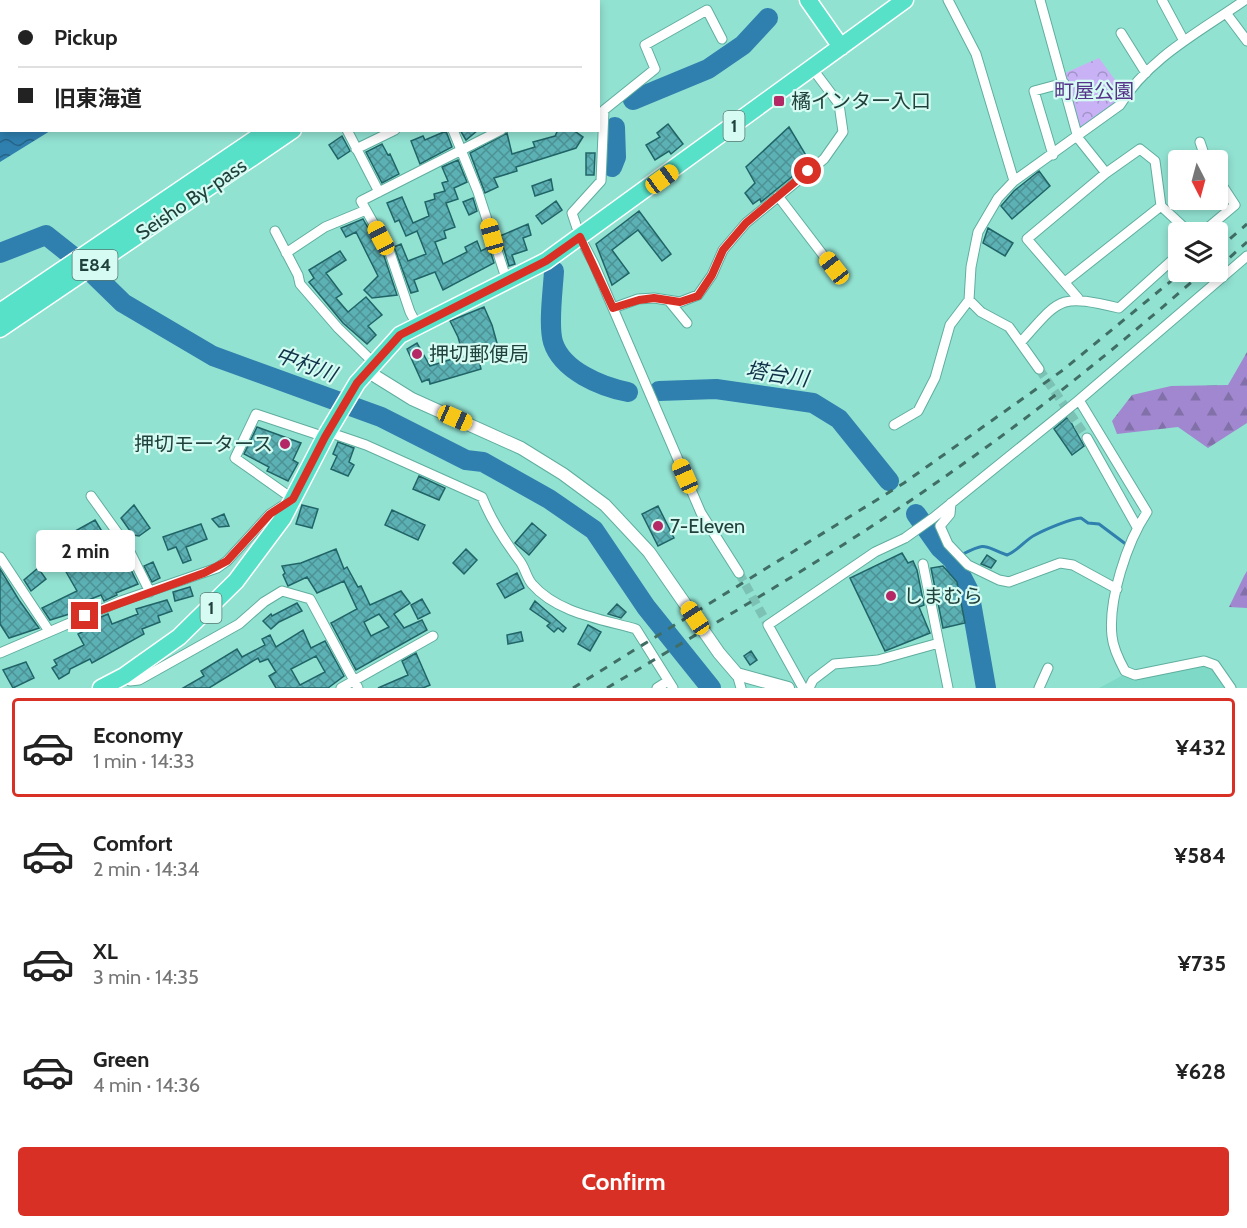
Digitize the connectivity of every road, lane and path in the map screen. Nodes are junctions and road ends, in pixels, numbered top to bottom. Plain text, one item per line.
1 (905, 0) edge
2 (948, 0) edge
3 (1040, 0) edge
4 (1162, 0) edge
5 (1245, 0) edge
6 (808, 1) edge
7 (1226, 13) junction
8 (1121, 33) dead end
9 (722, 39) dead end
10 (1185, 41) junction
11 (1247, 41) edge
12 (841, 47) junction
13 (812, 68) junction
14 (1146, 73) junction
15 (1064, 83) junction
16 (265, 132) edge
17 (290, 132) edge
18 (347, 132) edge
19 (391, 132) edge
20 (454, 132) edge
21 (497, 132) edge
22 (1077, 138) junction
23 (1200, 142) dead end
24 (356, 149) junction
25 (1203, 150) edge
26 (462, 152) junction
27 (1053, 155) junction
28 (1106, 173) junction
29 (1014, 181) junction
30 (379, 192) junction
31 (1228, 194) edge
32 (185, 195) junction
33 (778, 196) junction
34 (1161, 206) junction
35 (366, 210) junction
36 (1178, 222) edge
37 (1215, 222) edge
38 (274, 231) dead end
39 (580, 237) junction
40 (286, 253) junction
41 (1247, 256) edge
42 (1168, 264) edge
43 (834, 268) dead end
44 (507, 281) junction
45 (1065, 282) junction
46 (1078, 298) junction
47 (969, 300) junction
48 (669, 301) junction
49 (613, 308) junction
50 (0, 312) edge
51 (687, 323) dead end
52 (417, 325) junction
53 (0, 329) edge
54 (1021, 342) junction
55 (1039, 369) tunnel mouth
56 (366, 372) junction
57 (1079, 400) junction
58 (894, 425) dead end
59 (326, 434) junction
60 (1087, 438) tunnel mouth
61 (91, 496) dead end
62 (293, 499) junction
63 (951, 503) junction
64 (1137, 527) junction
65 (0, 557) edge
66 (923, 564) dead end
67 (739, 573) tunnel mouth
68 (1117, 590) junction
69 (150, 592) junction
70 (49, 631) junction
71 (433, 636) dead end
72 (939, 643) junction
73 (2, 648) edge
74 (1048, 668) dead end
75 (737, 674) junction
76 (124, 676) junction
77 (356, 684) edge
78 (671, 684) edge
79 (101, 688) edge
80 (341, 688) edge
81 (657, 688) edge
82 (741, 688) edge
83 (788, 688) edge
84 (802, 688) edge
85 (809, 688) edge
86 (948, 688) edge
87 (1039, 688) edge
88 (1231, 688) edge

1 - 12 highway, 1
2 - 29 street
3 - 15 street
4 - 10 street
5 - 7 street
6 - 12 highway
7 - 10 street
7 - 11 street
8 - 14 street
9 - 39 street
10 - 14 street
12 - 13 highway, 1
13 - 33 street
13 - 39 highway, 1
14 - 22 street
15 - 22 street
15 - 27 street
16 - 32 highway, Seisho By-pass / E84
17 - 32 highway, Seisho By-pass / E84
18 - 24 street
19 - 24 street
20 - 26 street
21 - 26 street
22 - 27 street
22 - 28 street
23 - 25 street
24 - 30 street
26 - 30 street
26 - 44 street
27 - 29 street
28 - 34 street
28 - 45 street
29 - 47 street
30 - 35 street
31 - 37 street
32 - 50 highway, Seisho By-pass / E84
32 - 53 highway, Seisho By-pass / E84
33 - 43 street
33 - 48 street
34 - 36 street
34 - 45 street
35 - 40 street
35 - 52 street
38 - 40 street
39 - 44 highway, 1
39 - 49 street
40 - 56 street
41 - 57 street
42 - 46 street
44 - 52 highway, 1
45 - 46 street
46 - 54 street
47 - 54 street
47 - 58 street
48 - 49 street
48 - 51 street
49 - 67 street
52 - 56 highway, 1
54 - 55 street
56 - 59 highway, 1
56 - 75 main road
57 - 63 street
57 - 64 street
59 - 62 highway, 1
59 - 62 street
59 - 78 street
60 - 64 street
61 - 69 street
62 - 69 street
62 - 76 highway, 1
63 - 68 street
63 - 84 street
64 - 68 street
65 - 70 street
66 - 72 street
68 - 88 street
69 - 70 street
70 - 73 street
71 - 77 street
72 - 85 street
72 - 86 street
74 - 87 street
75 - 82 street
75 - 83 main road
76 - 77 street
76 - 79 highway, 1
77 - 80 street
78 - 81 street

